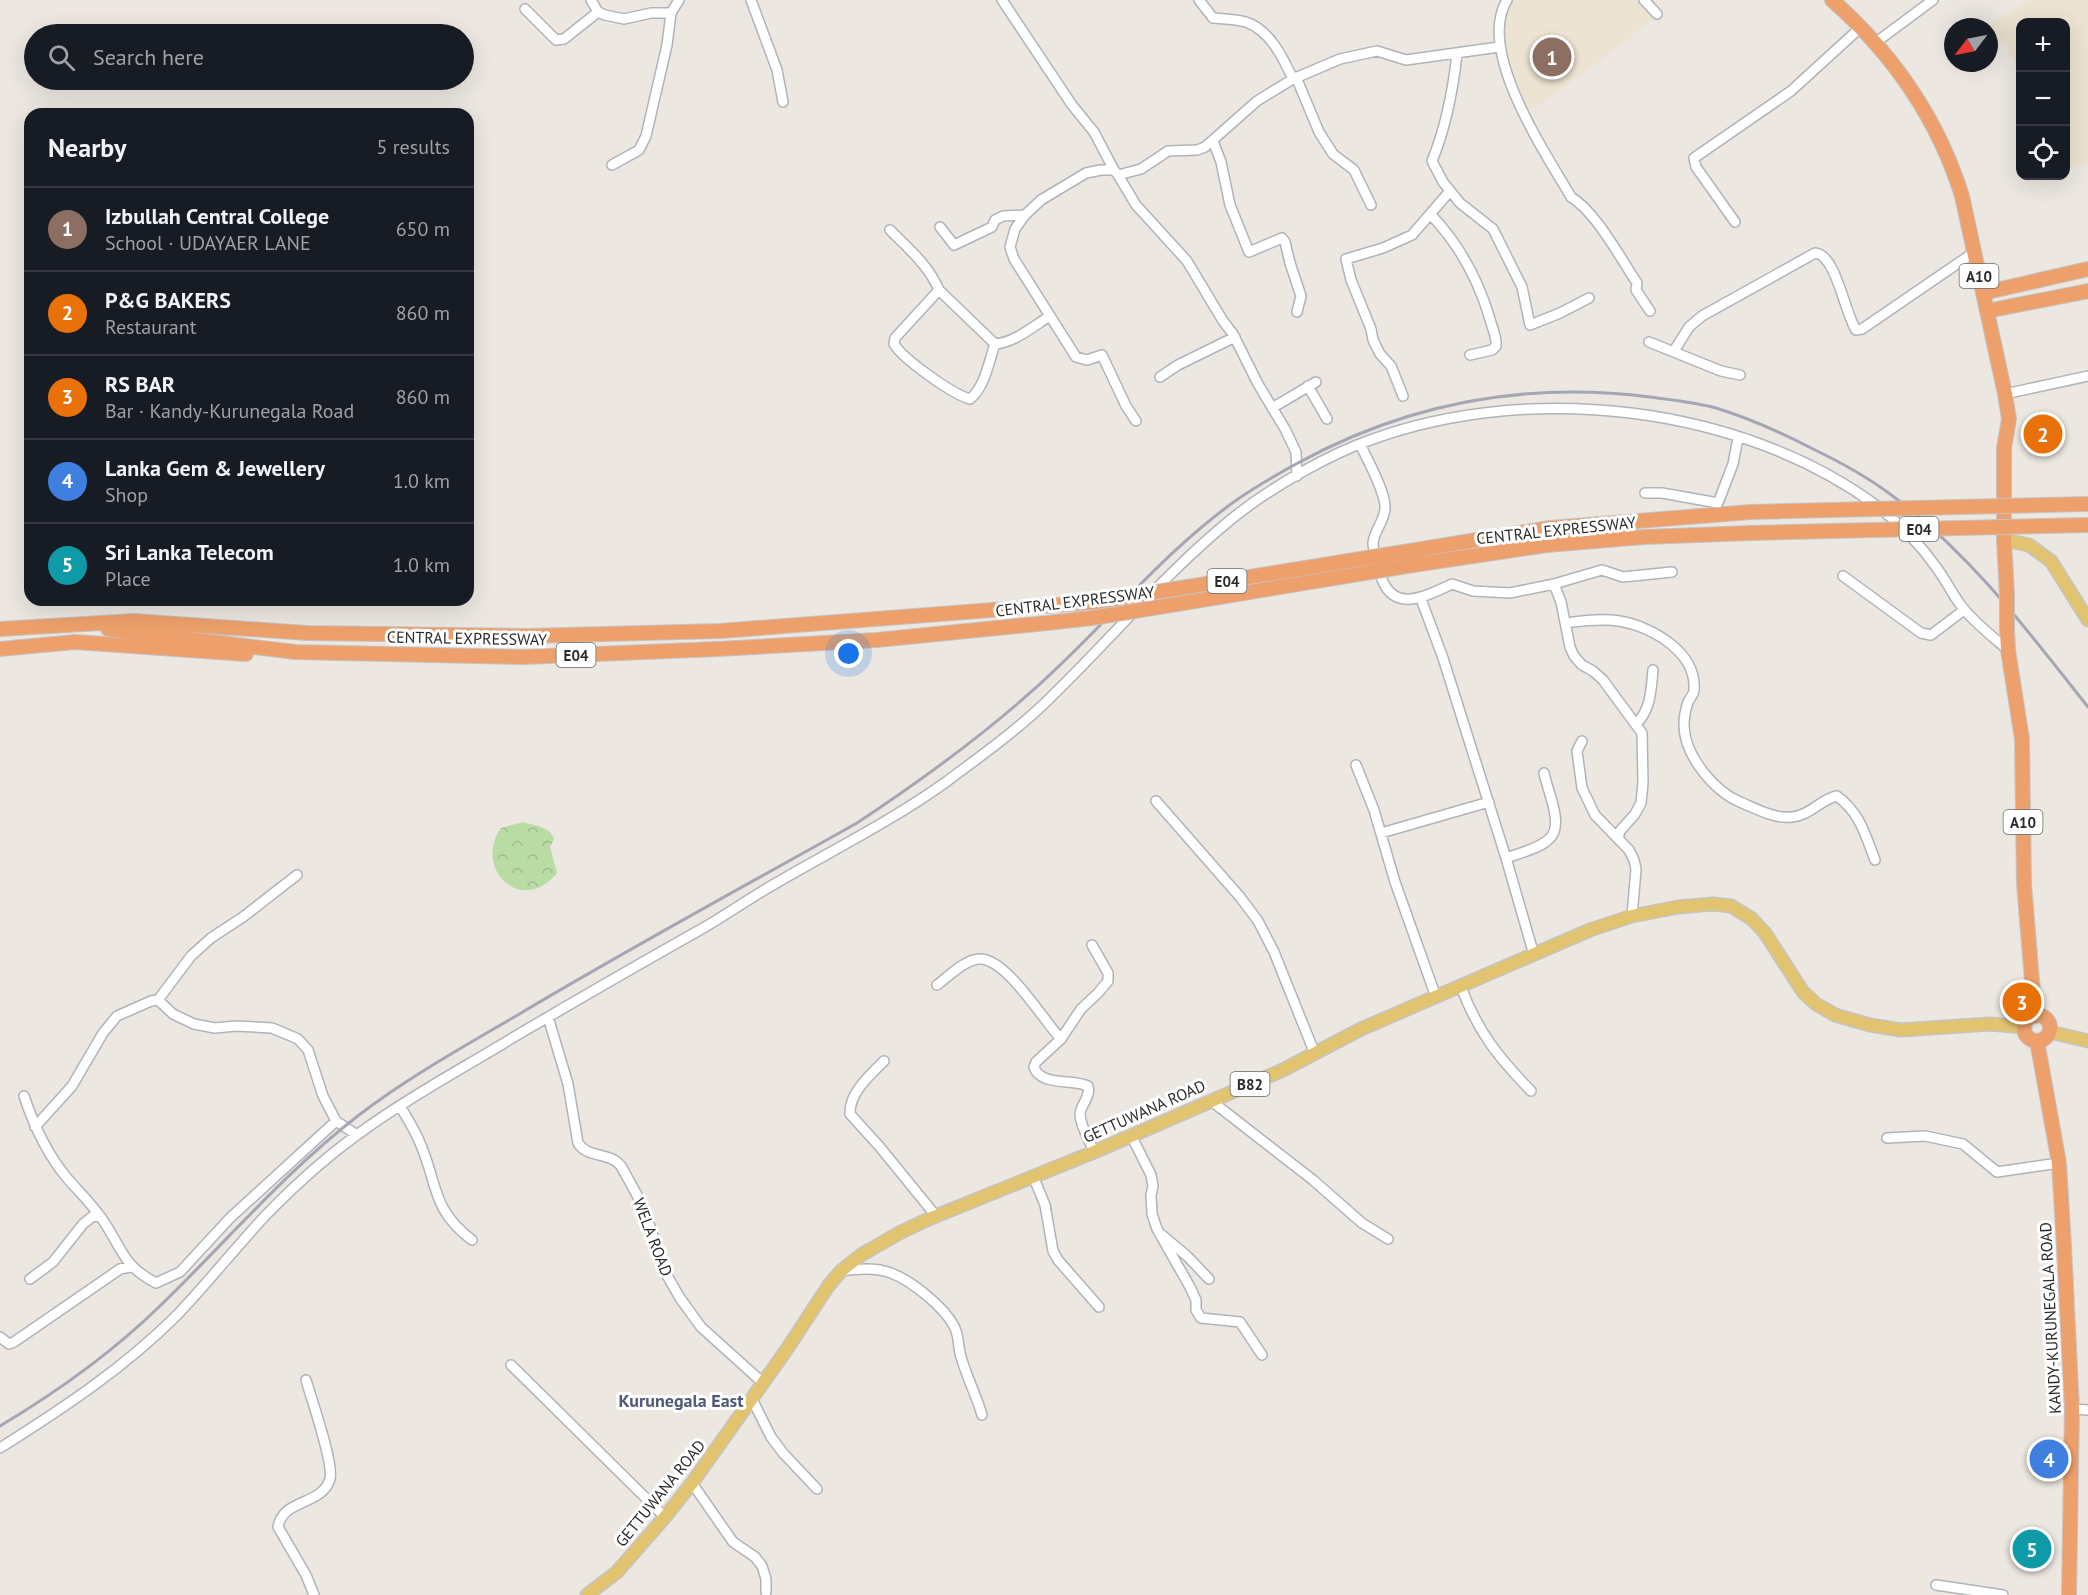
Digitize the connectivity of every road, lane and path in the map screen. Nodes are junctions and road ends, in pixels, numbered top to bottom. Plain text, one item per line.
1 (591, 0) edge
2 (679, 0) edge
3 (752, 0) edge
4 (1002, 0) edge
5 (1198, 0) edge
6 (1508, 0) edge
7 (1644, 0) edge
8 (1832, 0) edge
9 (1933, 0) edge
10 (525, 9) dead end
11 (598, 12) junction
12 (671, 13) junction
13 (1657, 14) dead end
14 (1860, 28) junction
15 (1875, 43) junction
16 (1499, 47) junction
17 (1456, 54) junction
18 (1295, 78) junction
19 (783, 102) dead end
20 (1213, 141) junction
21 (612, 165) dead end
22 (1116, 172) junction
23 (1450, 191) junction
24 (1371, 205) dead end
25 (1025, 215) junction
26 (1431, 215) junction
27 (1735, 222) dead end
28 (940, 226) dead end
29 (890, 230) dead end
30 (1973, 253) junction
31 (2088, 269) edge
32 (939, 290) junction
33 (2088, 291) edge
34 (1983, 293) junction
35 (1589, 298) dead end
36 (1987, 310) junction
37 (1650, 311) dead end
38 (1297, 312) dead end
39 (1050, 316) junction
40 (1235, 337) junction
41 (1649, 342) dead end
42 (995, 344) junction
43 (1674, 351) junction
44 (1470, 355) dead end
45 (1740, 375) dead end
46 (2088, 376) edge
47 (1160, 377) dead end
48 (2005, 394) junction
49 (1403, 396) dead end
50 (1272, 408) junction
51 (1327, 419) dead end
52 (1136, 421) dead end
53 (1738, 438) junction
54 (1360, 444) junction
55 (1297, 476) junction
56 (1645, 493) dead end
57 (2088, 504) edge
58 (2088, 525) edge
59 (2004, 540) junction
60 (1412, 558) junction
61 (1672, 572) dead end
62 (1843, 576) dead end
63 (1554, 584) junction
64 (1421, 599) junction
65 (1964, 610) junction
66 (2088, 620) edge
67 (1565, 623) junction
68 (64, 624) junction
69 (0, 629) edge
70 (0, 649) edge
71 (2008, 650) junction
72 (295, 652) junction
73 (1653, 670) dead end
74 (1636, 724) junction
75 (1582, 741) dead end
76 (1356, 765) dead end
77 (1544, 773) dead end
78 (1156, 801) dead end
79 (1489, 802) junction
80 (1381, 833) junction
81 (1617, 839) junction
82 (1506, 858) junction
83 (1875, 860) dead end
84 (297, 874) dead end
85 (1632, 916) junction
86 (1092, 945) dead end
87 (1534, 955) junction
88 (937, 985) dead end
89 (1461, 987) junction
90 (1436, 997) junction
91 (158, 1000) junction
92 (2035, 1016) junction
93 (548, 1017) junction
94 (2025, 1027) junction
95 (2050, 1032) junction
96 (1061, 1039) junction
97 (2037, 1041) junction
98 (2088, 1041) edge
99 (1315, 1054) junction
100 (884, 1061) dead end
101 (1531, 1091) dead end
102 (24, 1096) dead end
103 (1210, 1100) junction
104 (400, 1106) junction
105 (336, 1121) junction
106 (35, 1127) junction
107 (357, 1135) junction
108 (1131, 1135) junction
109 (1887, 1138) dead end
110 (1094, 1152) junction
111 (2059, 1163) junction
112 (1033, 1176) junction
113 (936, 1216) junction
114 (100, 1217) junction
115 (1160, 1233) junction
116 (1388, 1239) dead end
117 (472, 1240) dead end
118 (131, 1267) junction
119 (841, 1271) junction
120 (30, 1279) dead end
121 (1209, 1279) dead end
122 (1099, 1307) dead end
123 (0, 1337) edge
124 (1262, 1355) dead end
125 (511, 1365) dead end
126 (306, 1380) dead end
127 (763, 1383) junction
128 (752, 1399) junction
129 (2072, 1409) junction
130 (2088, 1410) edge
131 (982, 1414) dead end
132 (0, 1448) edge
133 (692, 1483) junction
134 (817, 1489) dead end
135 (665, 1517) junction
136 (1936, 1585) dead end
137 (766, 1592) dead end
138 (314, 1595) edge
139 (587, 1595) edge
140 (2003, 1595) edge
141 (2070, 1595) edge

1 - 11 street
2 - 12 street
3 - 19 street
4 - 22 street
5 - 18 street
6 - 16 street
7 - 13 street
8 - 14 highway, A10
9 - 15 street
10 - 11 street
11 - 12 street
12 - 21 street
14 - 15 highway, A10
14 - 27 street
15 - 30 highway, A10
16 - 17 street
16 - 37 street
17 - 18 street
17 - 23 street
18 - 20 street
18 - 24 street
20 - 22 street
20 - 38 street
22 - 25 street
22 - 40 street
23 - 26 street
23 - 35 street
25 - 28 street
25 - 39 street
26 - 44 street
26 - 49 street
29 - 32 street
30 - 34 highway, A10
30 - 43 street
31 - 34 highway
32 - 42 street
32 - 42 street
33 - 36 highway
34 - 36 highway, A10
36 - 48 highway, A10
39 - 42 street
39 - 52 street
40 - 47 street
40 - 50 street
41 - 43 street
43 - 45 street
46 - 48 street
48 - 59 highway, A10
50 - 51 street
50 - 55 street
53 - 54 street
53 - 56 street
53 - 65 street
54 - 55 street
54 - 64 street
55 - 93 street
57 - 60 highway, CENTRAL EXPRESSWAY / E04, bridge
58 - 60 highway, CENTRAL EXPRESSWAY / E04, bridge
59 - 66 main road
59 - 71 highway, A10, bridge
60 - 68 highway, CENTRAL EXPRESSWAY / E04, bridge
60 - 72 highway, CENTRAL EXPRESSWAY / E04, bridge
61 - 63 street
62 - 65 street
63 - 64 street
63 - 67 street
64 - 79 street
65 - 71 street
67 - 74 street
67 - 83 street
68 - 69 highway
68 - 72 highway, CENTRAL EXPRESSWAY / E04
70 - 72 highway
71 - 92 highway, A10
73 - 74 street
74 - 81 street
75 - 81 street
76 - 80 street
77 - 82 street
78 - 99 street
79 - 80 street
79 - 82 street
80 - 90 street
81 - 85 street
82 - 87 street
84 - 91 street
85 - 87 main road, GETTUWANA ROAD / B82
85 - 94 main road, GETTUWANA ROAD / B82
86 - 96 street
87 - 89 main road, GETTUWANA ROAD / B82
88 - 96 street
89 - 90 main road, GETTUWANA ROAD / B82
89 - 101 street
90 - 99 main road, GETTUWANA ROAD / B82
91 - 105 street
91 - 106 street
92 - 94 highway
92 - 95 highway
93 - 104 street
93 - 127 street, WELA ROAD
94 - 97 highway
95 - 97 highway
95 - 98 main road
96 - 110 street
97 - 111 highway, KANDY-KURUNEGALA ROAD
99 - 103 main road, GETTUWANA ROAD / B82
100 - 113 street
102 - 106 street
103 - 108 main road, GETTUWANA ROAD / B82
103 - 116 street
104 - 107 street
104 - 117 street
105 - 107 street
105 - 118 street
106 - 114 street
107 - 132 street
108 - 110 main road, GETTUWANA ROAD / B82
108 - 115 street
109 - 111 street
110 - 112 main road, GETTUWANA ROAD / B82
111 - 129 highway, KANDY-KURUNEGALA ROAD
112 - 113 main road, GETTUWANA ROAD / B82
112 - 122 street
113 - 119 main road, GETTUWANA ROAD / B82
114 - 118 street
114 - 120 street
115 - 121 street
115 - 124 street
118 - 123 street
119 - 127 main road, GETTUWANA ROAD / B82
119 - 131 street
125 - 135 street
126 - 138 street
127 - 128 main road, GETTUWANA ROAD / B82
128 - 133 main road, GETTUWANA ROAD / B82
128 - 134 street
129 - 130 street
129 - 141 highway, KANDY-KURUNEGALA ROAD
133 - 135 main road, GETTUWANA ROAD / B82
133 - 137 street
135 - 139 main road, GETTUWANA ROAD / B82
136 - 140 street

